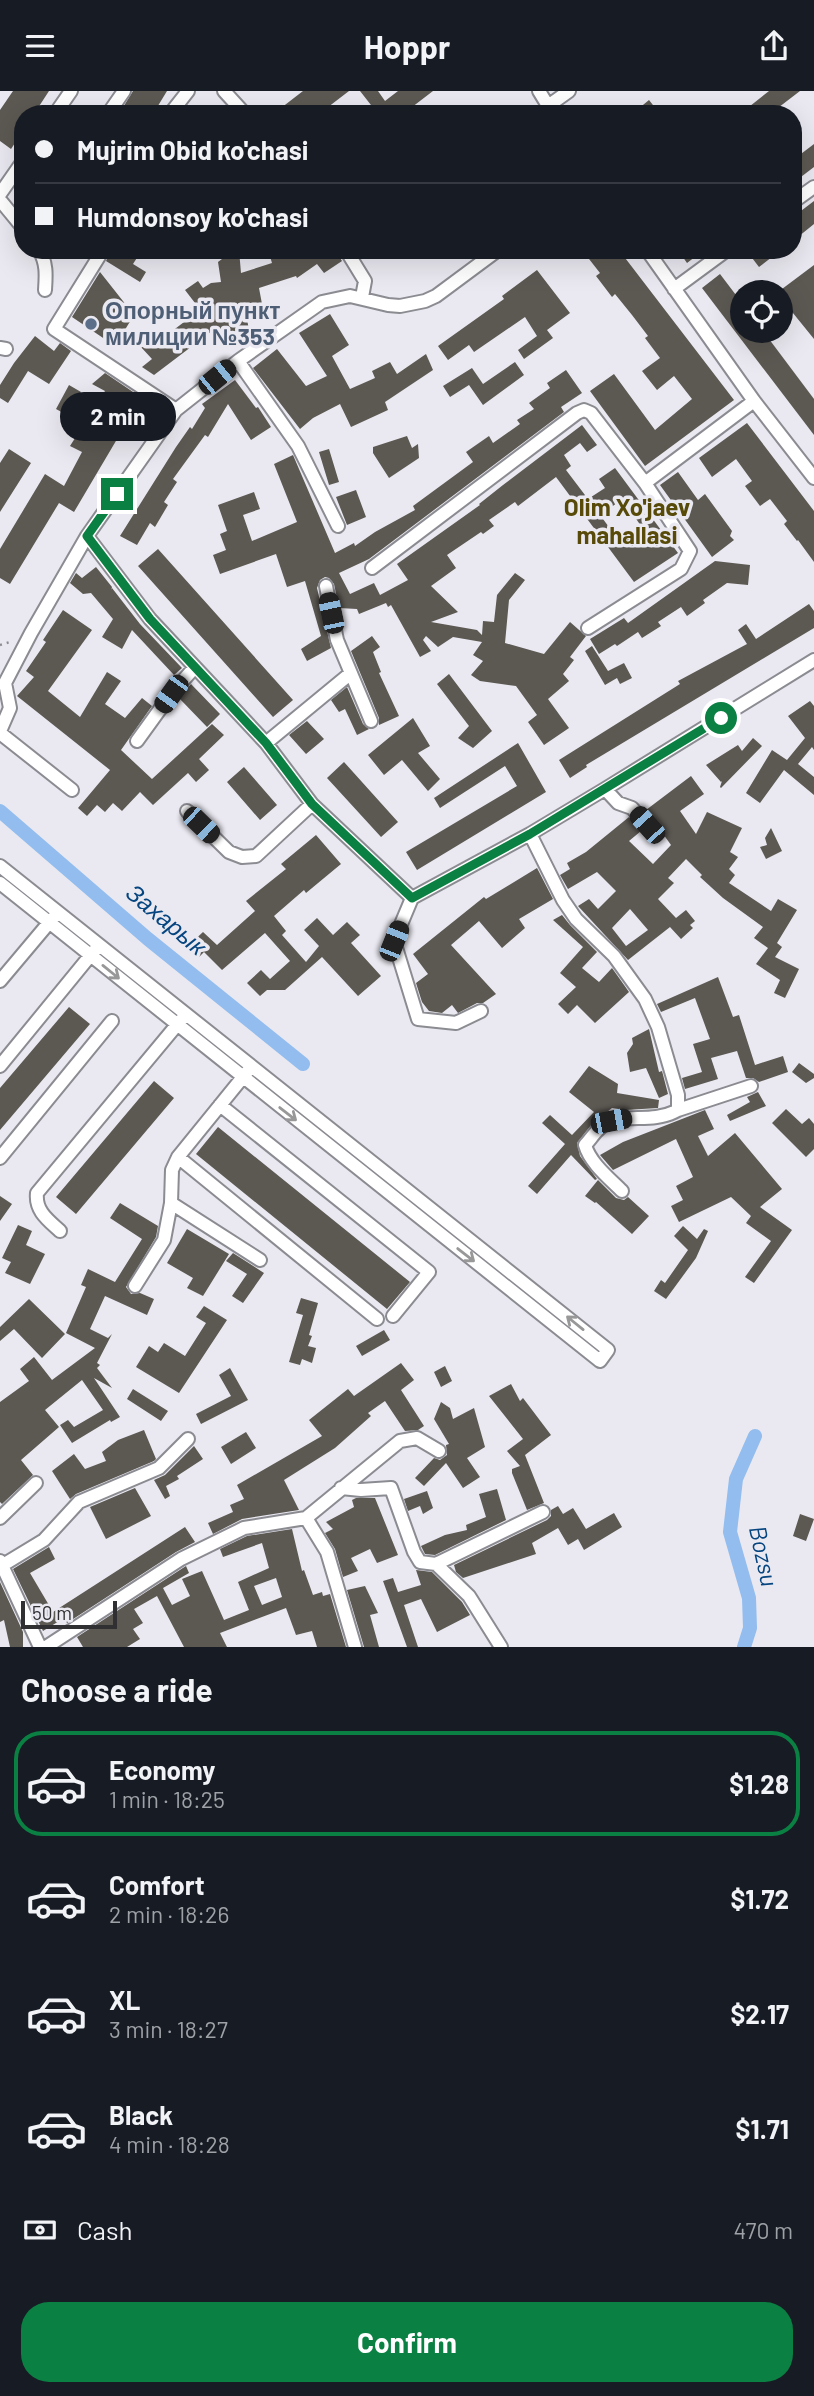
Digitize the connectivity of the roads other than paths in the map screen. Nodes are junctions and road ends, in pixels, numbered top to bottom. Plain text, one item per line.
1 (188, 91) edge
2 (224, 91) edge
3 (569, 91) edge
4 (177, 105) edge
5 (237, 105) edge
6 (556, 105) edge
7 (14, 174) edge
8 (0, 194) edge
9 (0, 200) edge
10 (14, 217) edge
11 (42, 259) edge
12 (97, 259) edge
13 (352, 259) edge
14 (486, 259) edge
15 (653, 259) edge
16 (715, 259) edge
17 (674, 289) junction
18 (45, 290) dead end
19 (362, 297) junction
20 (237, 361) junction
21 (754, 401) junction
22 (176, 410) junction
23 (812, 471) edge
24 (645, 483) junction
25 (338, 526) dead end
26 (87, 536) junction
27 (372, 568) dead end
28 (326, 586) dead end
29 (588, 628) dead end
30 (814, 660) edge
31 (195, 667) junction
32 (351, 673) junction
33 (372, 721) dead end
34 (0, 732) edge
35 (137, 741) dead end
36 (266, 743) junction
37 (605, 789) junction
38 (72, 790) dead end
39 (312, 804) junction
40 (187, 811) dead end
41 (647, 825) dead end
42 (530, 834) junction
43 (0, 866) edge
44 (0, 883) edge
45 (412, 898) junction
46 (54, 918) junction
47 (94, 950) junction
48 (0, 981) edge
49 (481, 1011) dead end
50 (187, 1014) junction
51 (112, 1021) dead end
52 (177, 1025) junction
53 (252, 1065) junction
54 (0, 1066) edge
55 (242, 1077) junction
56 (751, 1086) dead end
57 (220, 1105) junction
58 (678, 1110) junction
59 (178, 1157) junction
60 (0, 1158) edge
61 (622, 1191) dead end
62 (171, 1203) junction
63 (60, 1231) dead end
64 (260, 1260) dead end
65 (135, 1286) dead end
66 (393, 1316) dead end
67 (377, 1319) dead end
68 (188, 1439) dead end
69 (439, 1451) dead end
70 (37, 1483) dead end
71 (341, 1488) junction
72 (543, 1512) dead end
73 (0, 1518) edge
74 (306, 1518) junction
75 (2, 1563) edge
76 (436, 1564) junction
77 (40, 1647) edge
78 (46, 1647) edge
79 (355, 1647) edge
80 (501, 1647) edge

1 - 4 street
2 - 5 street
3 - 6 street
7 - 8 street
9 - 10 street
11 - 18 street
12 - 22 street
13 - 19 street
14 - 19 street
15 - 17 street
16 - 17 street
17 - 21 street
19 - 20 street
20 - 22 street
20 - 25 street
21 - 23 street
21 - 24 street
22 - 26 street
24 - 27 street
24 - 29 street
26 - 31 street
26 - 34 street
28 - 32 street
30 - 37 street
31 - 35 street
31 - 36 street
32 - 33 street
32 - 36 street
34 - 38 street
36 - 39 street
37 - 41 street
37 - 42 street
39 - 40 street
39 - 45 street
42 - 45 street
42 - 58 street
43 - 46 street
44 - 46 street
45 - 49 street
46 - 47 street
46 - 48 street
47 - 50 street
47 -> 52 street
47 - 54 street
50 - 52 street
50 - 53 street
51 - 60 street
52 - 55 street
52 - 63 street
53 - 55 street
55 -> 53 street
55 - 57 street
56 - 58 street
57 - 59 street
57 - 66 street
58 - 61 street
59 - 62 street
59 - 67 street
62 - 64 street
62 - 65 street
68 - 75 street
69 - 71 street
70 - 73 street
71 - 74 street
71 - 76 street
72 - 76 street
74 - 78 street
74 - 79 street
75 - 77 street
76 - 80 street

